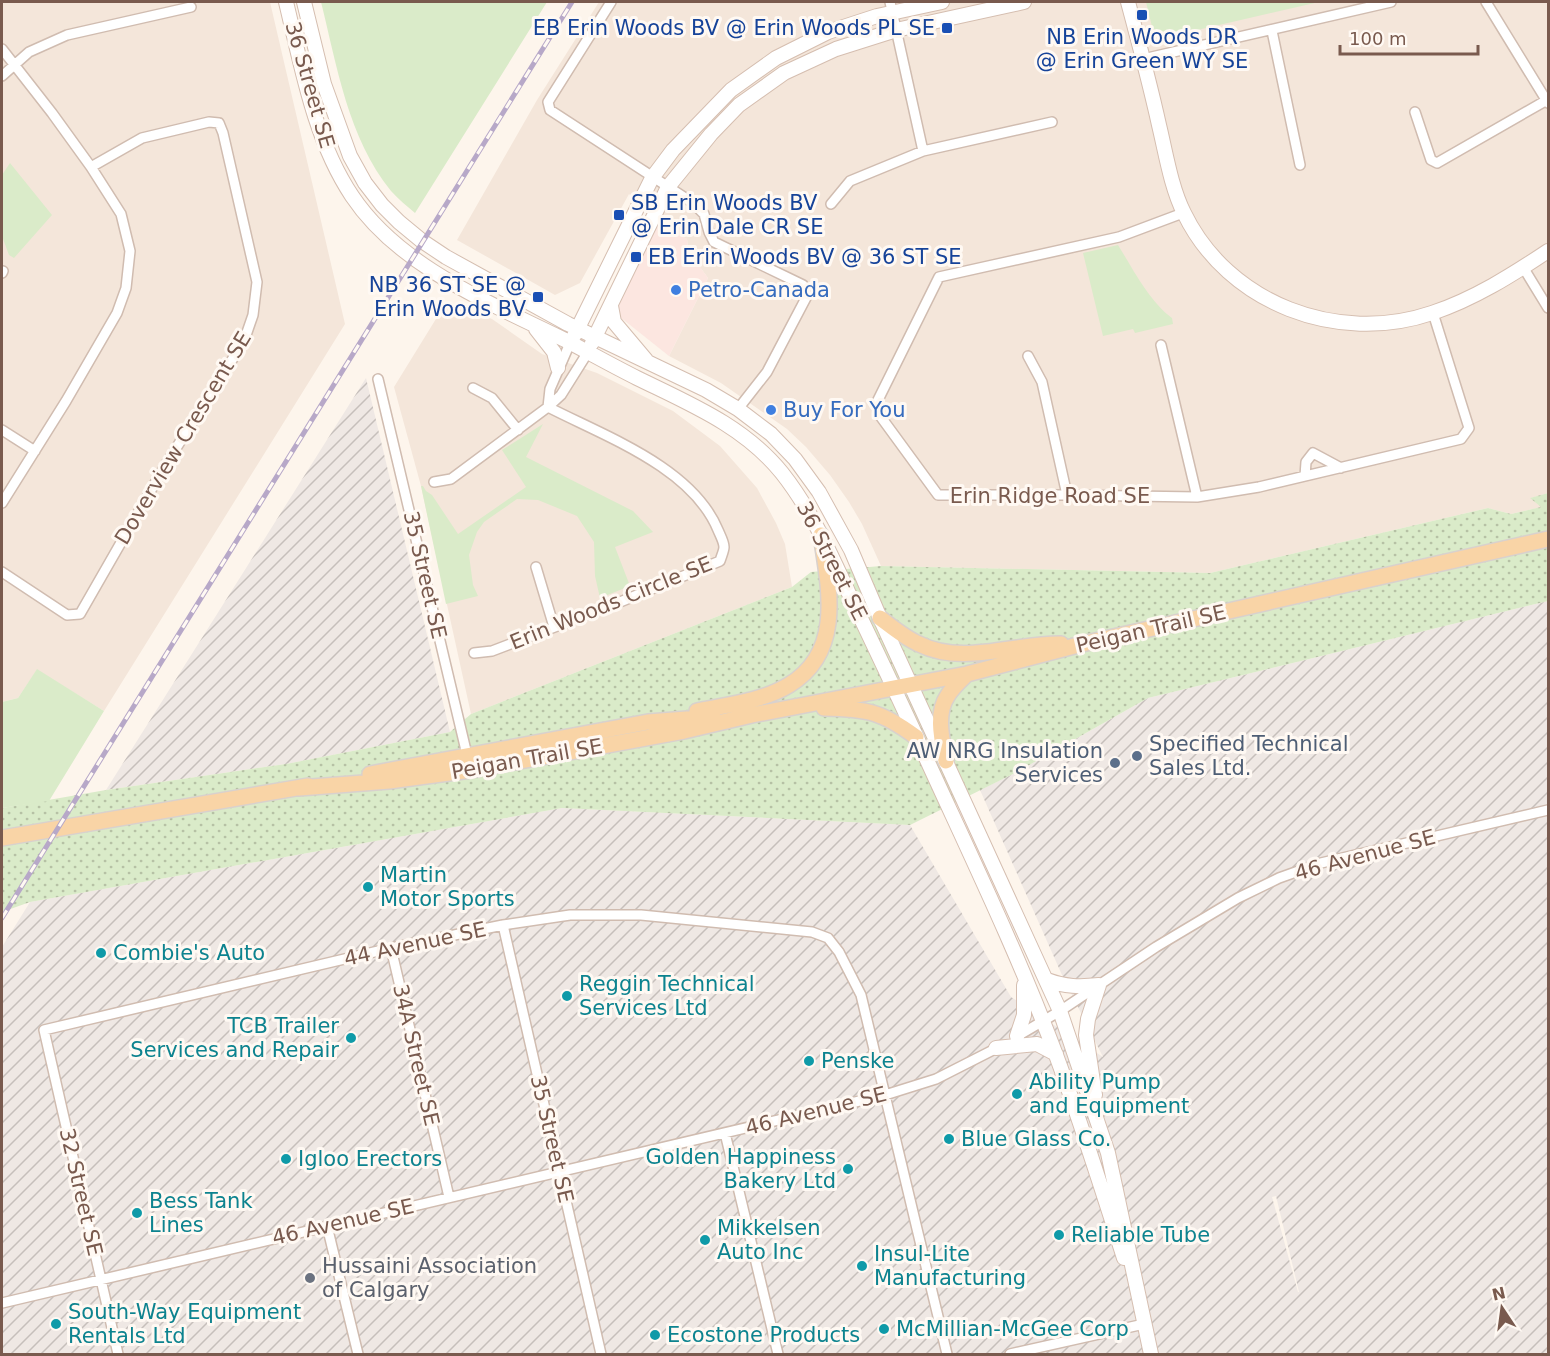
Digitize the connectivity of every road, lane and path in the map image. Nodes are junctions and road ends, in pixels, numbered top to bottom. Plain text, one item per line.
1 (286, 2) edge
2 (304, 2) edge
3 (611, 2) edge
4 (942, 2) edge
5 (1024, 2) edge
6 (1128, 2) edge
7 (1391, 2) edge
8 (1486, 2) edge
9 (191, 7) dead end
10 (891, 7) edge
11 (896, 30) junction
12 (1272, 31) junction
13 (2, 49) edge
14 (1143, 59) junction
15 (14, 64) junction
16 (2, 76) edge
17 (1548, 101) edge
18 (1415, 112) dead end
19 (1052, 122) dead end
20 (923, 151) junction
21 (1300, 165) dead end
22 (91, 166) junction
23 (652, 178) junction
24 (668, 187) junction
25 (831, 204) dead end
26 (1183, 213) junction
27 (1548, 251) edge
28 (1523, 267) junction
29 (611, 306) junction
30 (1548, 308) edge
31 (1433, 313) junction
32 (535, 327) junction
33 (578, 328) junction
34 (596, 338) junction
35 (570, 343) junction
36 (1161, 345) dead end
37 (588, 352) junction
38 (1028, 356) dead end
39 (650, 363) junction
40 (558, 368) junction
41 (378, 379) dead end
42 (473, 388) dead end
43 (548, 407) junction
44 (738, 409) junction
45 (2, 430) edge
46 (518, 430) junction
47 (35, 451) junction
48 (1341, 468) junction
49 (1305, 476) junction
50 (434, 482) dead end
51 (1067, 495) junction
52 (1197, 497) junction
53 (2, 503) edge
54 (821, 535) junction
55 (1548, 539) edge
56 (536, 567) dead end
57 (2, 572) edge
58 (880, 618) junction
59 (554, 627) junction
60 (1082, 644) junction
61 (474, 653) dead end
62 (967, 674) junction
63 (912, 685) junction
64 (894, 689) junction
65 (794, 707) junction
66 (752, 715) junction
67 (648, 722) junction
68 (916, 737) junction
69 (467, 754) junction
70 (946, 760) junction
71 (471, 770) junction
72 (299, 788) junction
73 (1548, 810) edge
74 (2, 838) edge
75 (503, 925) junction
76 (391, 948) junction
77 (1024, 977) junction
78 (1047, 980) junction
79 (1100, 985) junction
80 (1060, 1011) junction
81 (1042, 1022) junction
82 (44, 1029) joint
83 (1017, 1036) junction
84 (996, 1048) junction
85 (1056, 1054) junction
86 (885, 1095) junction
87 (1097, 1120) junction
88 (725, 1133) junction
89 (560, 1172) junction
90 (449, 1197) junction
91 (327, 1226) junction
92 (101, 1279) junction
93 (2, 1302) edge
94 (1144, 1323) junction
95 (118, 1354) edge
96 (358, 1354) edge
97 (601, 1354) edge
98 (778, 1354) edge
99 (947, 1354) edge
100 (1010, 1354) edge
101 (1151, 1354) edge

1 - 32 street, 36 Street SE
2 - 33 street, 36 Street SE
3 - 23 street
4 - 10 street
5 - 11 street
6 - 14 street
7 - 12 street
8 - 17 street
9 - 15 street
10 - 11 street
10 - 23 street
11 - 20 street
11 - 24 street
12 - 14 street
12 - 21 street
13 - 15 street
14 - 26 street
15 - 16 street
15 - 22 street
17 - 18 street
19 - 20 street
20 - 25 street
22 - 47 street
22 - 57 street, Doverview Crescent SE
23 - 24 street
23 - 33 street
24 - 29 street
24 - 44 street
26 - 31 street
26 - 51 street, Erin Ridge Road SE
27 - 28 street
28 - 30 street
28 - 31 street
29 - 34 street
29 - 39 street
31 - 48 street, Erin Ridge Road SE
32 - 35 street, 36 Street SE
32 - 40 street
33 - 34 street, 36 Street SE
33 - 35 street
34 - 37 street
34 - 39 street, 36 Street SE
35 - 37 street, 36 Street SE
35 - 40 street
36 - 52 street
37 - 43 street
37 - 54 street, 36 Street SE
38 - 51 street
39 - 44 street, 36 Street SE
40 - 43 street
41 - 69 street, 35 Street SE
42 - 46 street
43 - 46 street
43 - 59 street, Erin Woods Circle SE
44 - 58 street, 36 Street SE
45 - 47 street
46 - 50 street
47 - 53 street
48 - 49 street, Erin Ridge Road SE
48 - 49 street
49 - 52 street, Erin Ridge Road SE
51 - 52 street, Erin Ridge Road SE
54 - 64 street, 36 Street SE
54 - 67 main road
55 - 60 main road, Peigan Trail SE
56 - 59 street
58 - 60 main road
58 - 63 street, 36 Street SE
59 - 61 street, Erin Woods Circle SE
60 - 62 main road, Peigan Trail SE
62 - 63 main road, Peigan Trail SE
62 - 70 main road
63 - 64 main road, Peigan Trail SE
63 - 70 street, 36 Street SE
64 - 65 main road, Peigan Trail SE
64 - 68 street, 36 Street SE
65 - 66 main road, Peigan Trail SE
65 - 68 main road
66 - 67 main road, Peigan Trail SE
66 - 71 main road, Peigan Trail SE
67 - 69 main road, Peigan Trail SE
68 - 77 street, 36 Street SE
69 - 71 street, 35 Street SE
69 - 72 main road, Peigan Trail SE
70 - 78 street, 36 Street SE
71 - 72 main road, Peigan Trail SE
72 - 74 main road, Peigan Trail SE
73 - 79 street, 46 Avenue SE
75 - 76 street, 44 Avenue SE
75 - 86 street, 44 Avenue SE
75 - 89 street, 35 Street SE
76 - 82 street, 44 Avenue SE
76 - 90 street, 34A Street SE
77 - 81 street, 36 Street SE
77 - 83 street
78 - 79 street
78 - 80 street, 36 Street SE
79 - 80 street, 46 Avenue SE
79 - 87 street
80 - 81 street, 46 Avenue SE
80 - 87 street, 36 Street SE
81 - 83 street, 46 Avenue SE
81 - 85 street, 36 Street SE
82 - 92 street, 32 Street SE
83 - 84 street, 46 Avenue SE
84 - 85 street
84 - 86 street, 46 Avenue SE
85 - 94 street, 36 Street SE
86 - 88 street, 46 Avenue SE
86 - 99 street
87 - 94 street, 36 Street SE
88 - 89 street, 46 Avenue SE
88 - 98 street
89 - 90 street, 46 Avenue SE
89 - 97 street, 35 Street SE
90 - 91 street, 46 Avenue SE
91 - 92 street, 46 Avenue SE
91 - 96 street
92 - 93 street, 46 Avenue SE
92 - 95 street, 32 Street SE
94 - 100 street
94 - 101 street, 36 Street SE

